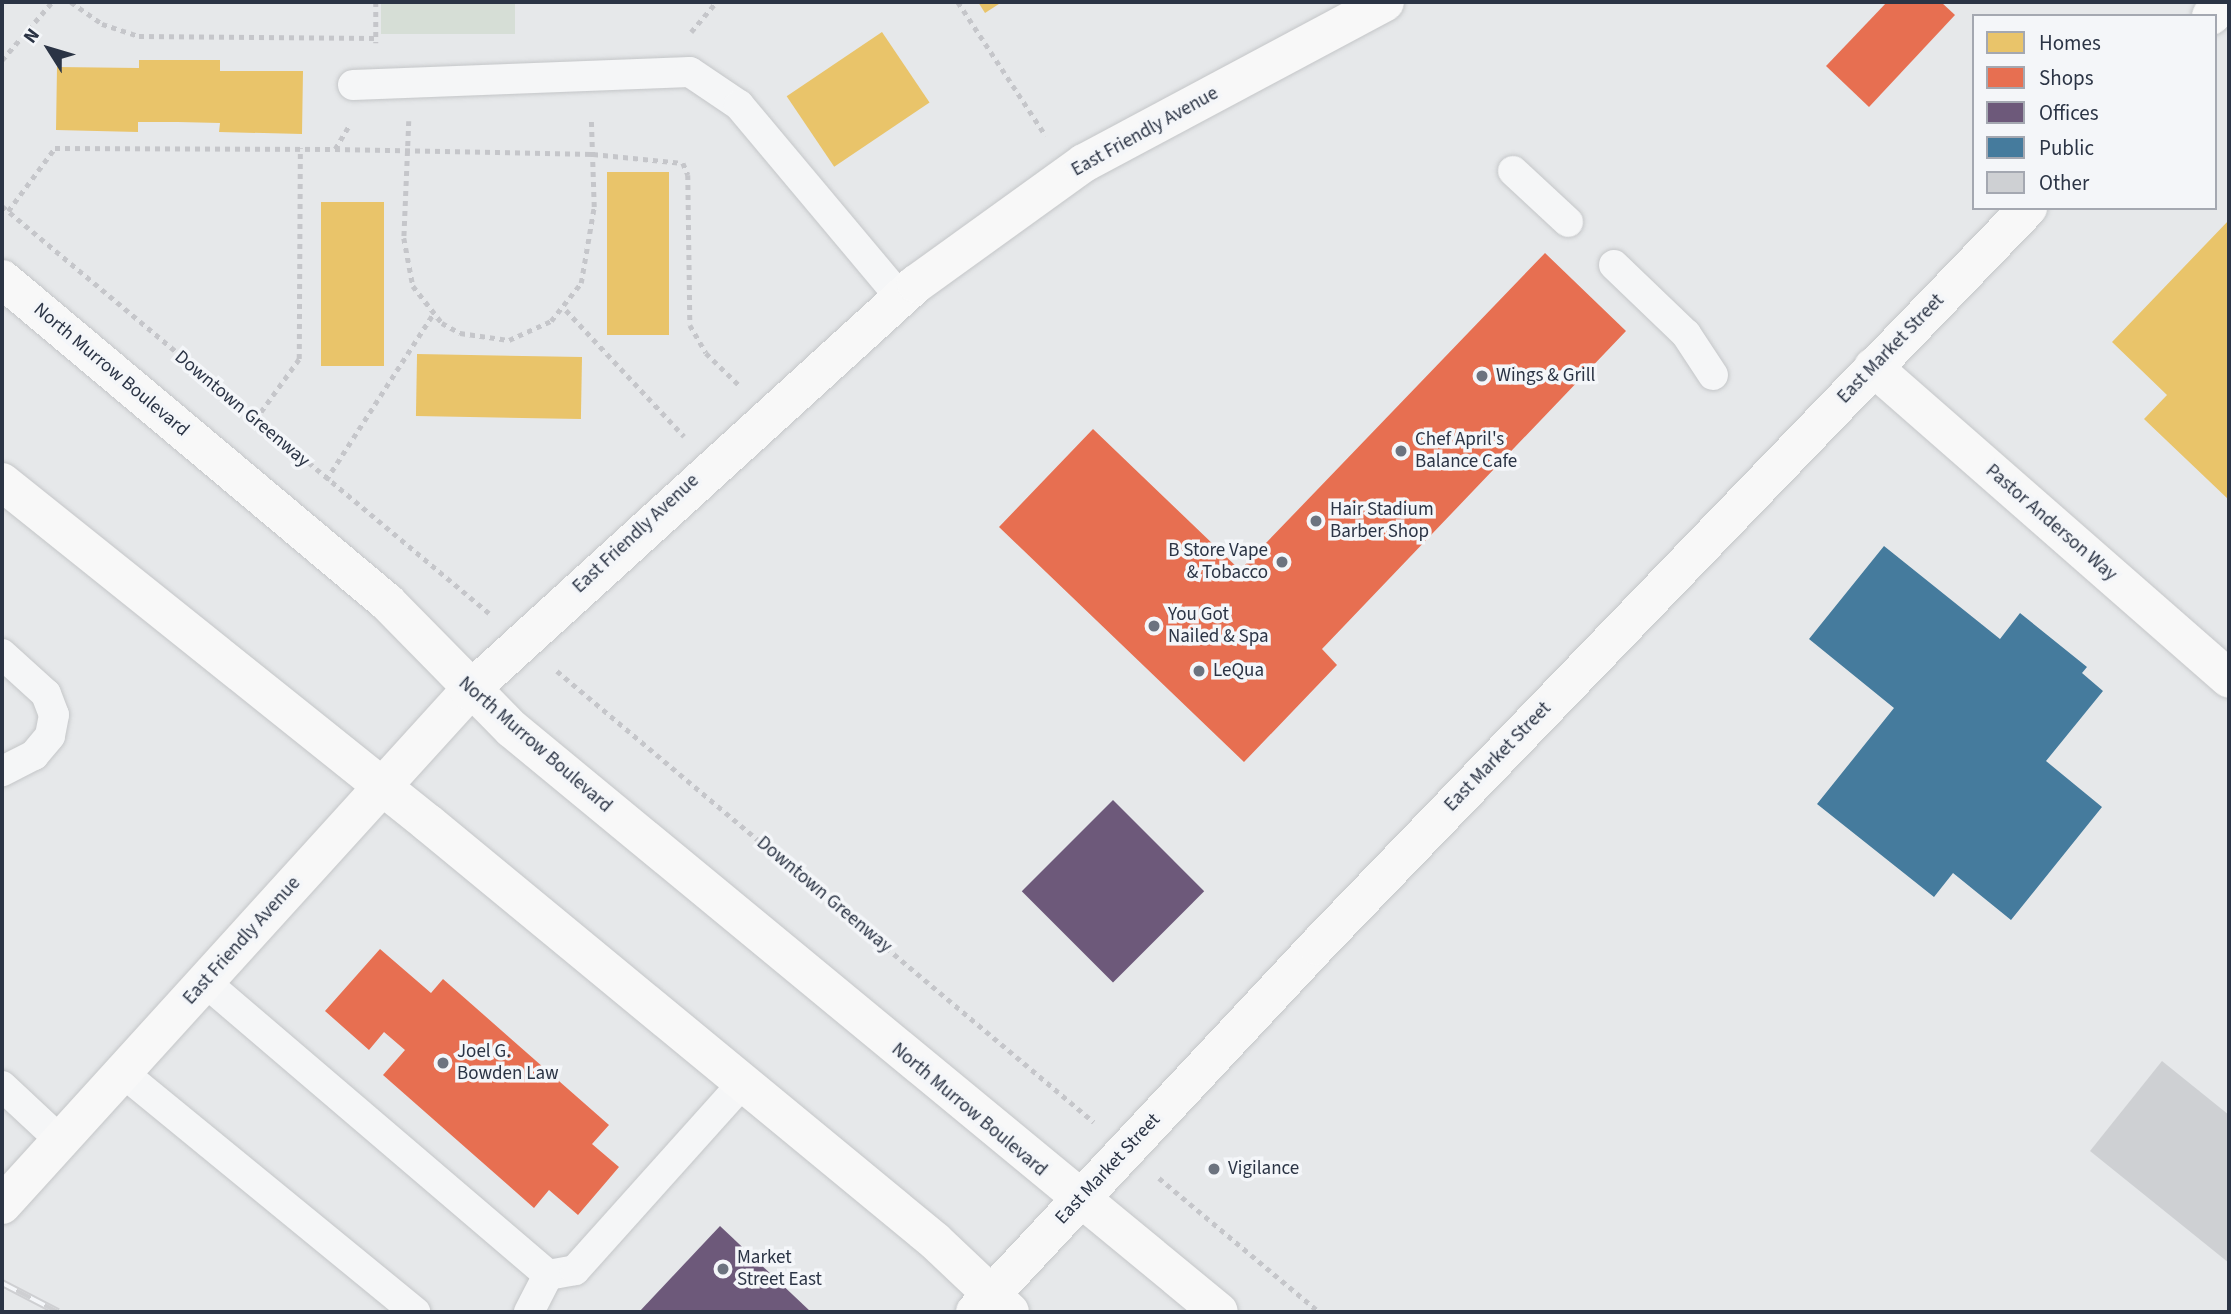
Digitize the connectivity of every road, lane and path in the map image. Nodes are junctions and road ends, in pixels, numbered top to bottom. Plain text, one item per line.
1 (52, 2) edge
2 (71, 2) edge
3 (958, 2) edge
4 (1385, 2) edge
5 (376, 38) dead end
6 (2, 60) edge
7 (590, 73) junction
8 (412, 82) junction
9 (365, 84) joint
10 (300, 148) junction
11 (335, 149) junction
12 (406, 153) junction
13 (593, 154) junction
14 (1513, 171) dead end
15 (1070, 173) junction
16 (2, 206) edge
17 (2026, 210) edge
18 (8, 211) junction
19 (1569, 222) dead end
20 (1614, 265) dead end
21 (2, 279) edge
22 (900, 297) junction
23 (566, 309) junction
24 (432, 314) junction
25 (1873, 368) junction
26 (1713, 375) dead end
27 (768, 415) junction
28 (255, 420) junction
29 (711, 465) junction
30 (326, 480) junction
31 (2, 482) edge
32 (485, 610) dead end
33 (2, 654) edge
34 (548, 663) dead end
35 (2229, 678) edge
36 (469, 691) junction
37 (2, 771) edge
38 (380, 786) junction
39 (204, 981) junction
40 (121, 1072) junction
41 (743, 1083) junction
42 (2, 1086) edge
43 (1101, 1128) dead end
44 (60, 1140) junction
45 (1166, 1184) dead end
46 (1080, 1199) junction
47 (2, 1205) edge
48 (548, 1275) junction
49 (992, 1306) edge
50 (415, 1312) edge
51 (529, 1312) edge
52 (1219, 1312) edge
53 (1320, 1312) edge

1 - 6 path
2 - 5 path
3 - 15 path
4 - 15 main road, East Friendly Avenue
7 - 8 lane
7 - 13 path
7 - 22 lane
8 - 9 lane
8 - 12 path
9 - 11 path
10 - 11 path
10 - 18 path
10 - 28 path
11 - 12 path
12 - 13 path
12 - 24 path
13 - 23 path
13 - 27 path
14 - 19 lane
15 - 22 main road, East Friendly Avenue
16 - 18 path, Downtown Greenway
17 - 25 main road, East Market Street
18 - 28 path, Downtown Greenway
20 - 26 lane
21 - 36 main road, North Murrow Boulevard
22 - 27 main road, East Friendly Avenue
23 - 24 path
23 - 29 path
24 - 30 path
25 - 35 main road, Pastor Anderson Way
25 - 46 main road, East Market Street
27 - 29 main road, East Friendly Avenue
28 - 30 path, Downtown Greenway
29 - 36 main road, East Friendly Avenue
30 - 32 path, Downtown Greenway
31 - 38 main road
33 - 37 lane
34 - 43 path, Downtown Greenway
36 - 38 main road, East Friendly Avenue
36 - 46 main road, North Murrow Boulevard
38 - 39 main road, East Friendly Avenue
38 - 41 main road
39 - 40 main road, East Friendly Avenue
39 - 48 lane
40 - 44 main road, East Friendly Avenue
40 - 50 lane
41 - 48 lane
41 - 49 main road
42 - 44 lane
44 - 47 main road, East Friendly Avenue
45 - 53 path
46 - 49 main road, East Market Street
46 - 52 main road, North Murrow Boulevard
48 - 51 lane

